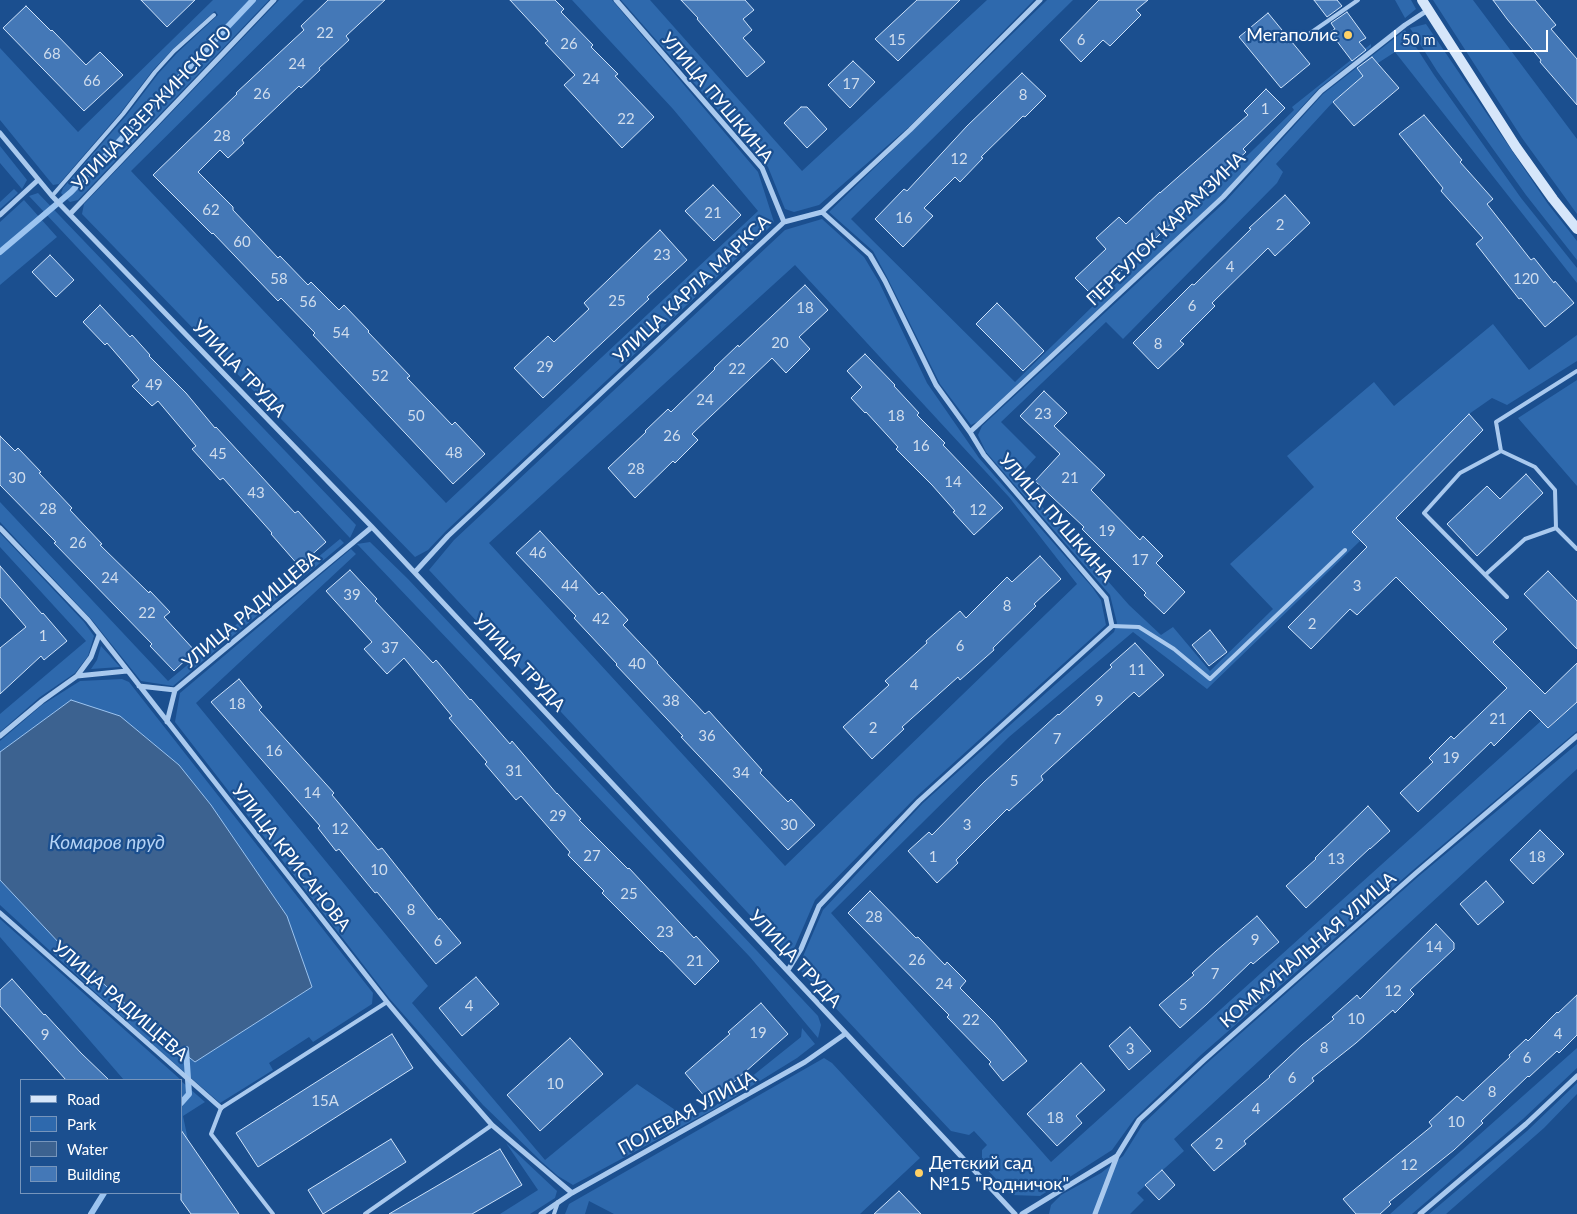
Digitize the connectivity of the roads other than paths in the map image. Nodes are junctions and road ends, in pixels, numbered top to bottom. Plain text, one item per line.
1 (274, 0) edge
2 (616, 0) edge
3 (1040, 0) edge
4 (1358, 0) edge
5 (1422, 0) edge
6 (1428, 10) junction
7 (214, 15) dead end
8 (1309, 34) dead end
9 (0, 133) edge
10 (38, 180) junction
11 (52, 196) junction
12 (822, 212) junction
13 (70, 214) junction
14 (0, 215) edge
15 (784, 222) junction
16 (1577, 229) edge
17 (1577, 372) edge
18 (970, 432) junction
19 (1501, 450) junction
20 (372, 527) junction
21 (0, 528) edge
22 (1556, 528) junction
23 (1577, 549) edge
24 (1345, 550) dead end
25 (415, 572) junction
26 (1485, 575) junction
27 (1507, 597) dead end
28 (1112, 626) junction
29 (99, 635) junction
30 (127, 671) junction
31 (76, 676) junction
32 (139, 686) junction
33 (175, 690) junction
34 (167, 722) junction
35 (0, 736) edge
36 (1577, 736) edge
37 (0, 913) edge
38 (788, 970) junction
39 (387, 1002) junction
40 (846, 1034) junction
41 (1577, 1076) edge
42 (221, 1108) junction
43 (492, 1125) junction
44 (1117, 1156) junction
45 (572, 1193) junction
46 (558, 1202) junction
47 (273, 1214) edge
48 (366, 1214) edge
49 (541, 1214) edge
50 (554, 1214) edge
51 (1015, 1214) edge
52 (1022, 1214) edge
53 (1096, 1214) edge
54 (1420, 1214) edge

1 - 13 street, УЛИЦА ДЗЕРЖИНСКОГО
2 - 15 street, УЛИЦА ПУШКИНА
3 - 12 street, УЛИЦА КАРЛА МАРКСА
4 - 8 lane
5 - 6 main road
6 - 16 main road
6 - 18 street, ПЕРЕУЛОК КАРАМЗИНА
7 - 11 lane
9 - 10 street, УЛИЦА ТРУДА
10 - 11 street, УЛИЦА ТРУДА
10 - 14 street
11 - 13 street, УЛИЦА ТРУДА
12 - 15 street, УЛИЦА КАРЛА МАРКСА
12 - 18 street, УЛИЦА ПУШКИНА
13 - 20 street, УЛИЦА ТРУДА
15 - 25 street, УЛИЦА КАРЛА МАРКСА
17 - 19 lane
18 - 28 street, УЛИЦА ПУШКИНА
19 - 22 lane
19 - 26 lane
20 - 25 street, УЛИЦА ТРУДА
20 - 33 street, УЛИЦА РАДИЩЕВА
21 - 29 street, УЛИЦА КРИСАНОВА
22 - 23 lane
22 - 26 lane
24 - 28 lane
25 - 38 street, УЛИЦА ТРУДА
26 - 27 lane
28 - 38 street
29 - 30 street, УЛИЦА КРИСАНОВА
29 - 31 street
30 - 31 street
30 - 32 street, УЛИЦА КРИСАНОВА
31 - 35 street
32 - 33 street, УЛИЦА РАДИЩЕВА
32 - 34 street, УЛИЦА КРИСАНОВА
33 - 34 street
34 - 39 street, УЛИЦА КРИСАНОВА
36 - 44 street, КОММУНАЛЬНАЯ УЛИЦА
37 - 42 street, УЛИЦА РАДИЩЕВА
38 - 40 street, УЛИЦА ТРУДА
39 - 42 lane
39 - 43 street, УЛИЦА КРИСАНОВА
40 - 45 street, ПОЛЕВАЯ УЛИЦА
40 - 51 street, УЛИЦА ТРУДА
41 - 54 street
42 - 47 lane
43 - 45 street, УЛИЦА КРИСАНОВА
43 - 48 lane
44 - 52 street
44 - 53 street, КОММУНАЛЬНАЯ УЛИЦА
45 - 46 street, ПОЛЕВАЯ УЛИЦА
46 - 49 street, ПОЛЕВАЯ УЛИЦА
46 - 50 lane

